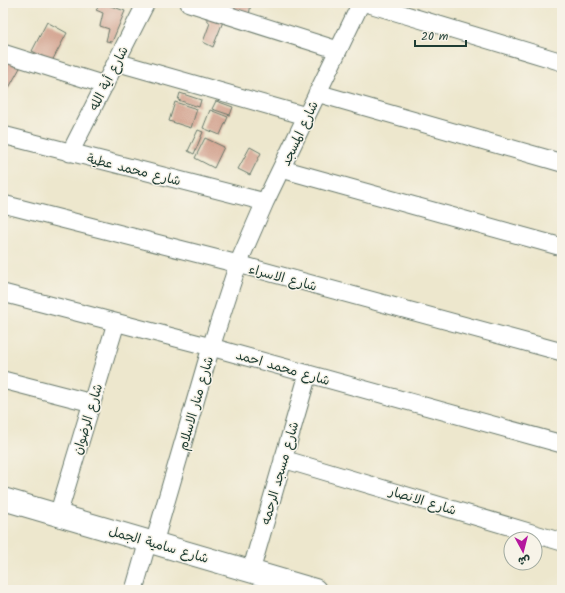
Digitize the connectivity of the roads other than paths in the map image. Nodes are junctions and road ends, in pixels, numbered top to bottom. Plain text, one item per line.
1 (189, 3) edge
2 (361, 3) edge
3 (366, 3) edge
4 (140, 5) edge
5 (338, 50) junction
6 (3, 53) edge
7 (116, 62) junction
8 (562, 62) edge
9 (106, 84) junction
10 (318, 93) junction
11 (306, 116) junction
12 (3, 135) edge
13 (70, 153) junction
14 (562, 163) edge
15 (282, 169) junction
16 (265, 202) junction
17 (3, 204) edge
18 (562, 246) edge
19 (238, 264) junction
20 (3, 293) edge
21 (116, 323) junction
22 (211, 347) junction
23 (562, 352) edge
24 (308, 374) junction
25 (3, 380) edge
26 (92, 403) junction
27 (562, 444) edge
28 (283, 459) junction
29 (3, 499) edge
30 (58, 515) junction
31 (151, 542) junction
32 (562, 542) edge
33 (251, 571) junction
34 (134, 590) edge
35 (315, 590) edge

1 - 5 street
2 - 5 street, شارع المسجد
3 - 8 street
4 - 7 street, شارع أية الله
5 - 10 street, شارع المسجد
6 - 9 street
7 - 9 street, شارع أية الله
7 - 11 street
9 - 13 street, شارع أية الله
10 - 11 street, شارع المسجد
10 - 14 street
11 - 15 street, شارع المسجد
12 - 13 street, شارع محمد عطية
13 - 16 street, شارع محمد عطية
15 - 16 street, شارع المسجد
15 - 18 street
16 - 19 street, شارع المسجد
17 - 19 street, شارع الاسراء
19 - 22 street, شارع منار الاسلام
19 - 23 street, شارع الاسراء
20 - 21 street, شارع محمد احمد
21 - 22 street, شارع محمد احمد
21 - 26 street, شارع الرضوان
22 - 24 street, شارع محمد احمد
22 - 31 street, شارع منار الاسلام
24 - 27 street, شارع محمد احمد
24 - 28 street, شارع مسجد الرحمه
25 - 26 street
26 - 30 street, شارع الرضوان
28 - 32 street, شارع الانصار
28 - 33 street, شارع مسجد الرحمه
29 - 30 street, شارع سامية الجمل
30 - 31 street, شارع سامية الجمل
31 - 33 street, شارع سامية الجمل
31 - 34 street, شارع منار الاسلام
33 - 35 street, شارع سامية الجمل

